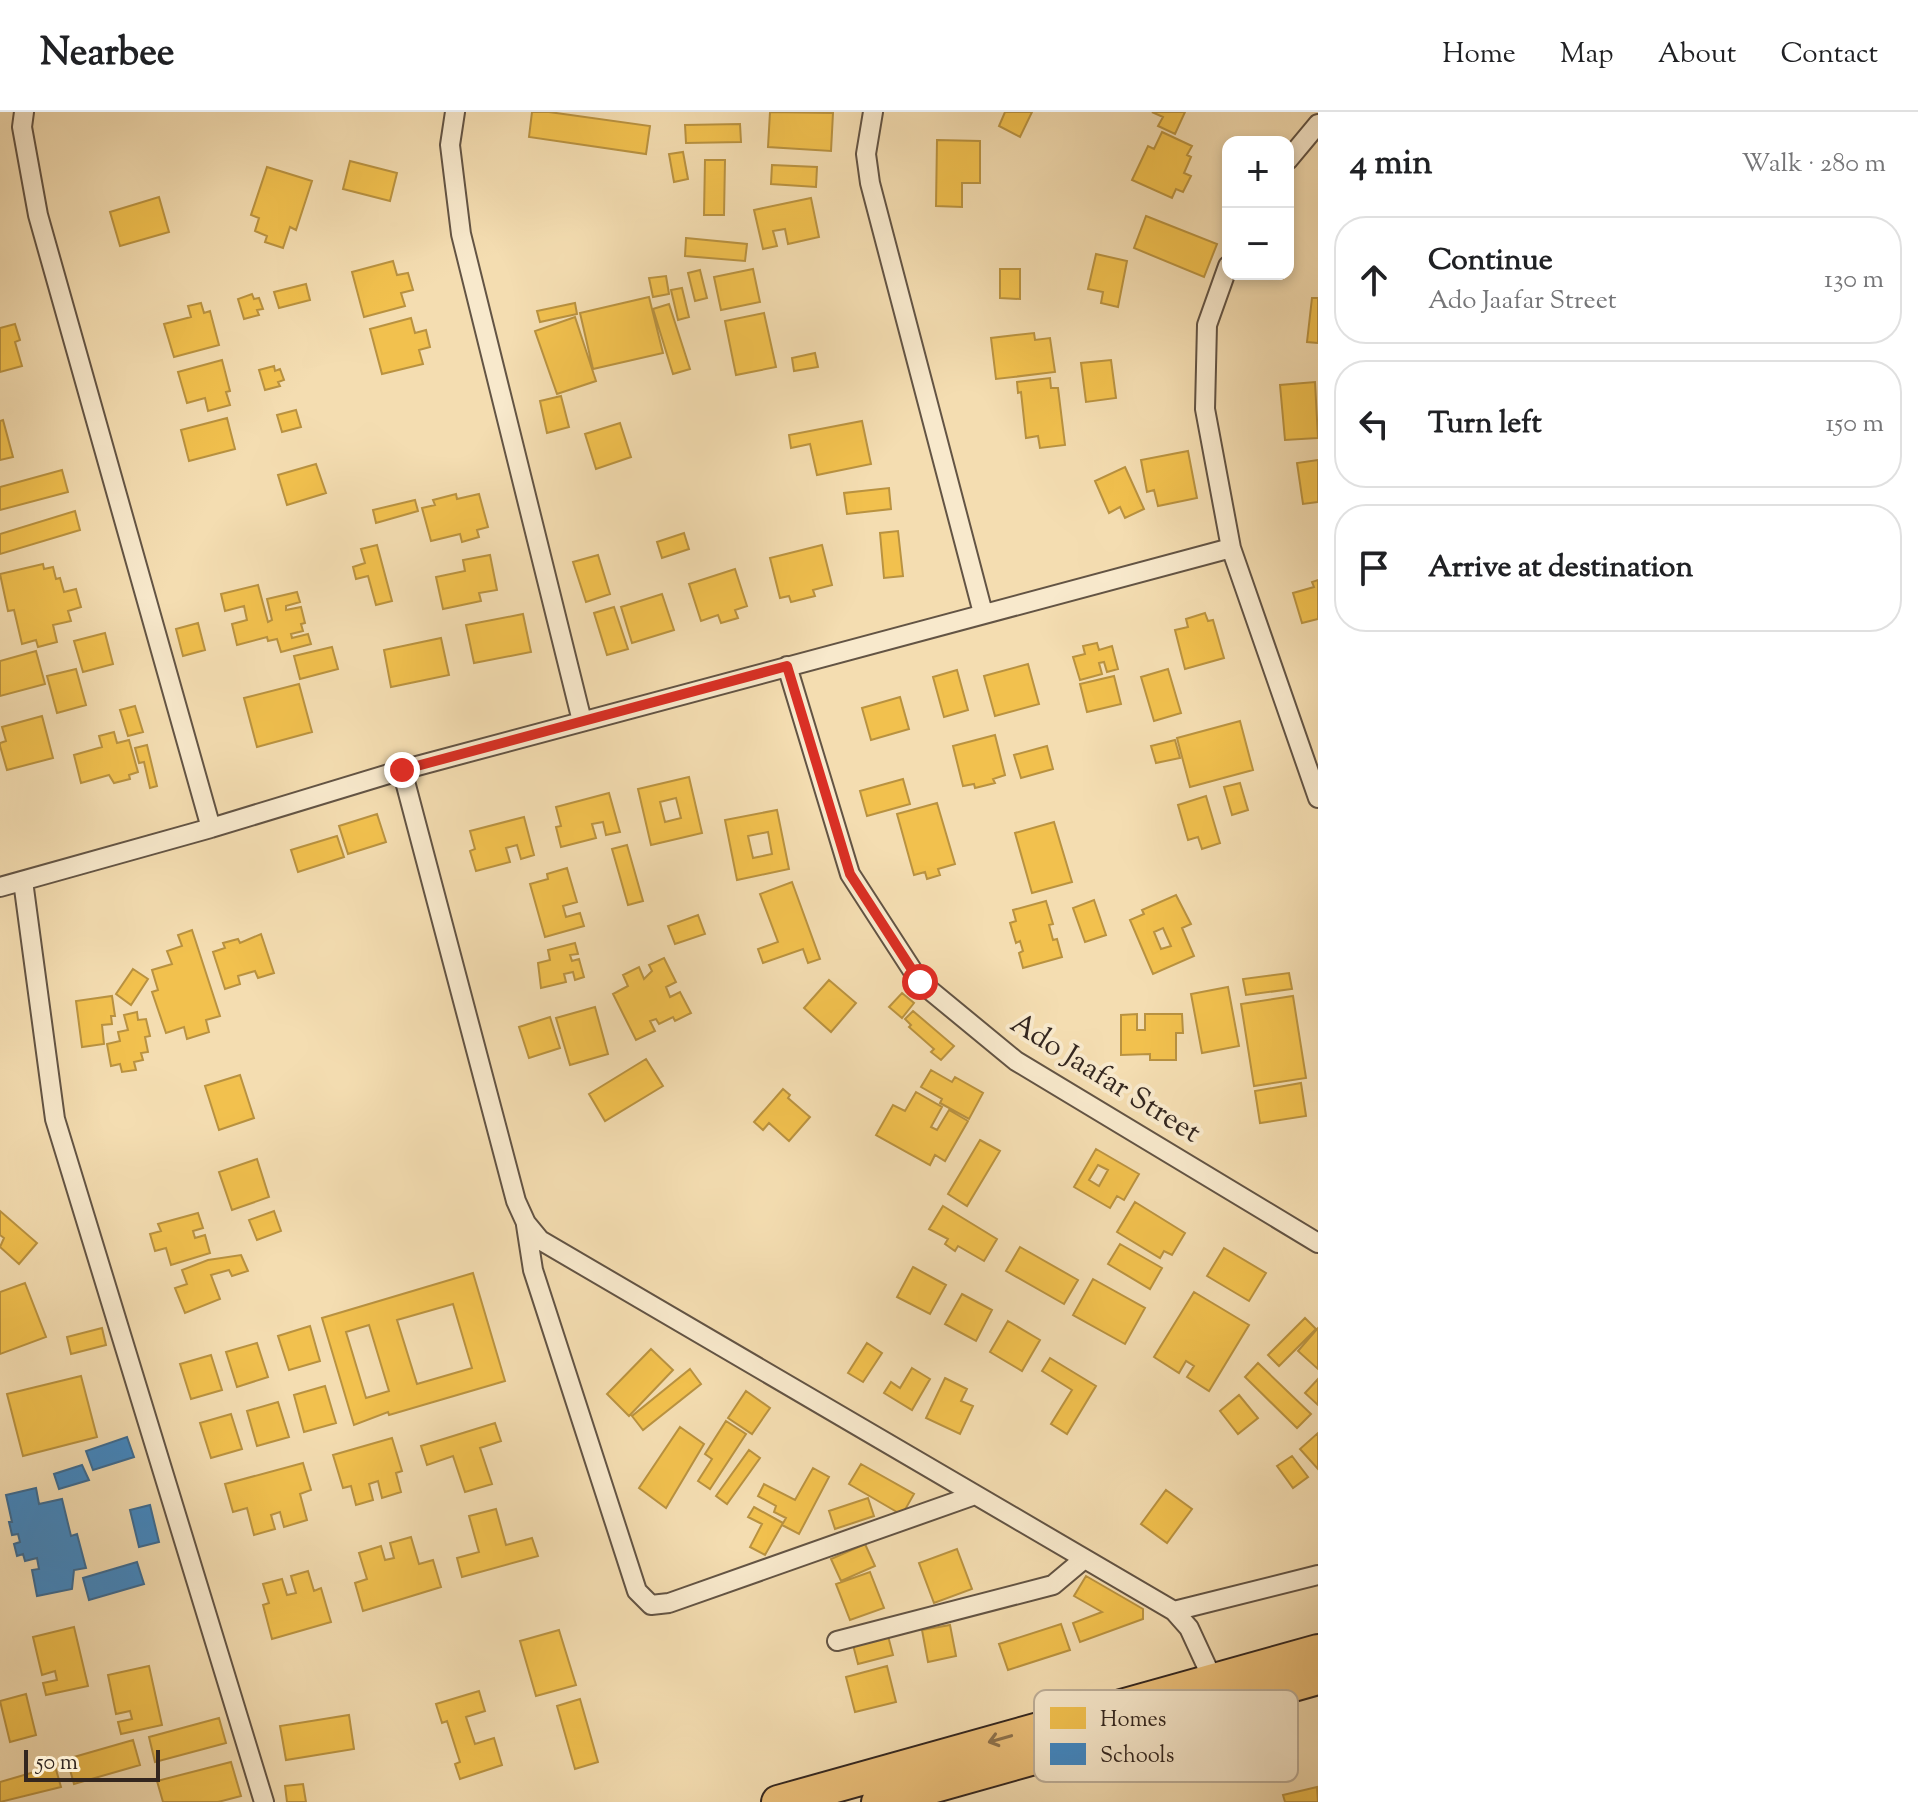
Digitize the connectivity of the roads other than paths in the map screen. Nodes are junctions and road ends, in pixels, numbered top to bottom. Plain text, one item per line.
1 (24, 112) edge
2 (455, 112) edge
3 (873, 112) edge
4 (1318, 124) edge
5 (1294, 153) edge
6 (1223, 280) edge
7 (1231, 548) junction
8 (983, 613) junction
9 (787, 666) junction
10 (582, 721) junction
11 (402, 770) junction
12 (1318, 798) edge
13 (211, 828) junction
14 (23, 881) junction
15 (0, 887) edge
16 (526, 1223) junction
17 (1318, 1243) edge
18 (975, 1495) junction
19 (1084, 1559) junction
20 (1318, 1575) edge
21 (1174, 1611) junction
22 (837, 1641) dead end
23 (1318, 1651) edge
24 (1318, 1678) edge
25 (1213, 1680) junction
26 (1177, 1690) edge
27 (1275, 1690) edge
28 (1034, 1730) edge
29 (1034, 1758) edge
30 (264, 1802) edge
31 (778, 1802) edge
32 (878, 1802) edge

1 - 13 street
2 - 10 street
3 - 8 street
4 - 5 street
6 - 7 street
7 - 8 street
7 - 12 street
8 - 9 street
9 - 10 street
9 - 17 street, Ado Jaafar Street
10 - 11 street
11 - 13 street
11 - 16 street
13 - 14 street
14 - 15 street
14 - 30 street
16 - 18 street
16 - 18 street
18 - 19 street
19 - 21 street
19 - 22 street
20 - 21 street
21 - 25 street
23 - 25 highway
24 - 27 highway
25 -> 26 highway
28 -> 31 highway
29 - 32 highway

